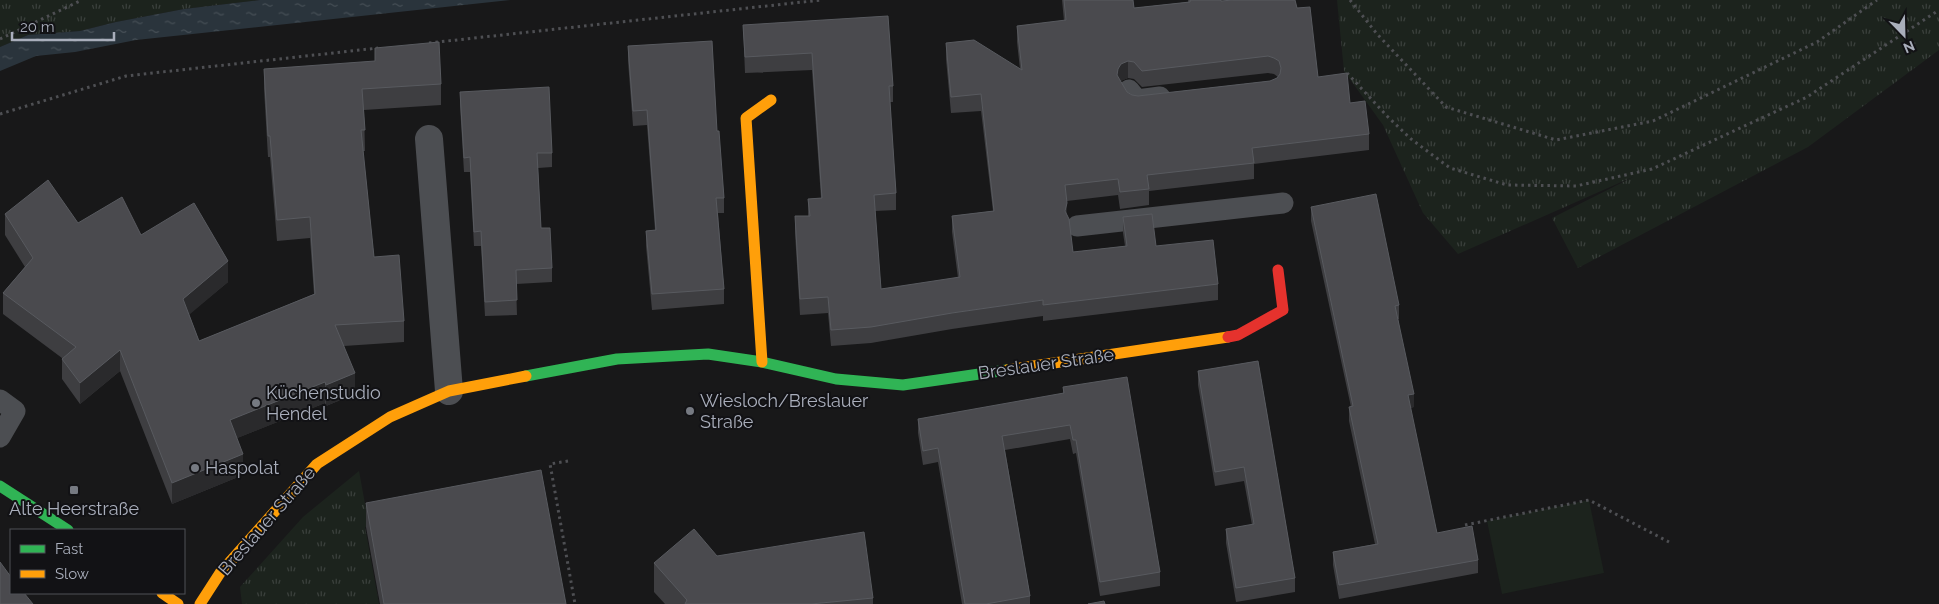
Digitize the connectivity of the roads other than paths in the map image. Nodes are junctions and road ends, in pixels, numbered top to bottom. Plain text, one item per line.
1 (1129, 90) dead end
2 (1175, 96) edge
3 (771, 100) dead end
4 (429, 139) dead end
5 (1283, 203) dead end
6 (1077, 226) dead end
7 (1278, 270) dead end
8 (762, 362) junction
9 (449, 392) junction
10 (0, 400) edge
11 (0, 438) edge
12 (0, 486) edge
13 (66, 529) edge
14 (163, 594) edge
15 (178, 604) edge
16 (200, 604) edge

1 - 2 lane
3 - 8 street
4 - 9 street
5 - 6 lane
7 - 8 street, Breslauer Straße
8 - 9 street, Breslauer Straße
9 - 16 street, Breslauer Straße
10 - 11 lane
12 - 13 street
14 - 15 street

